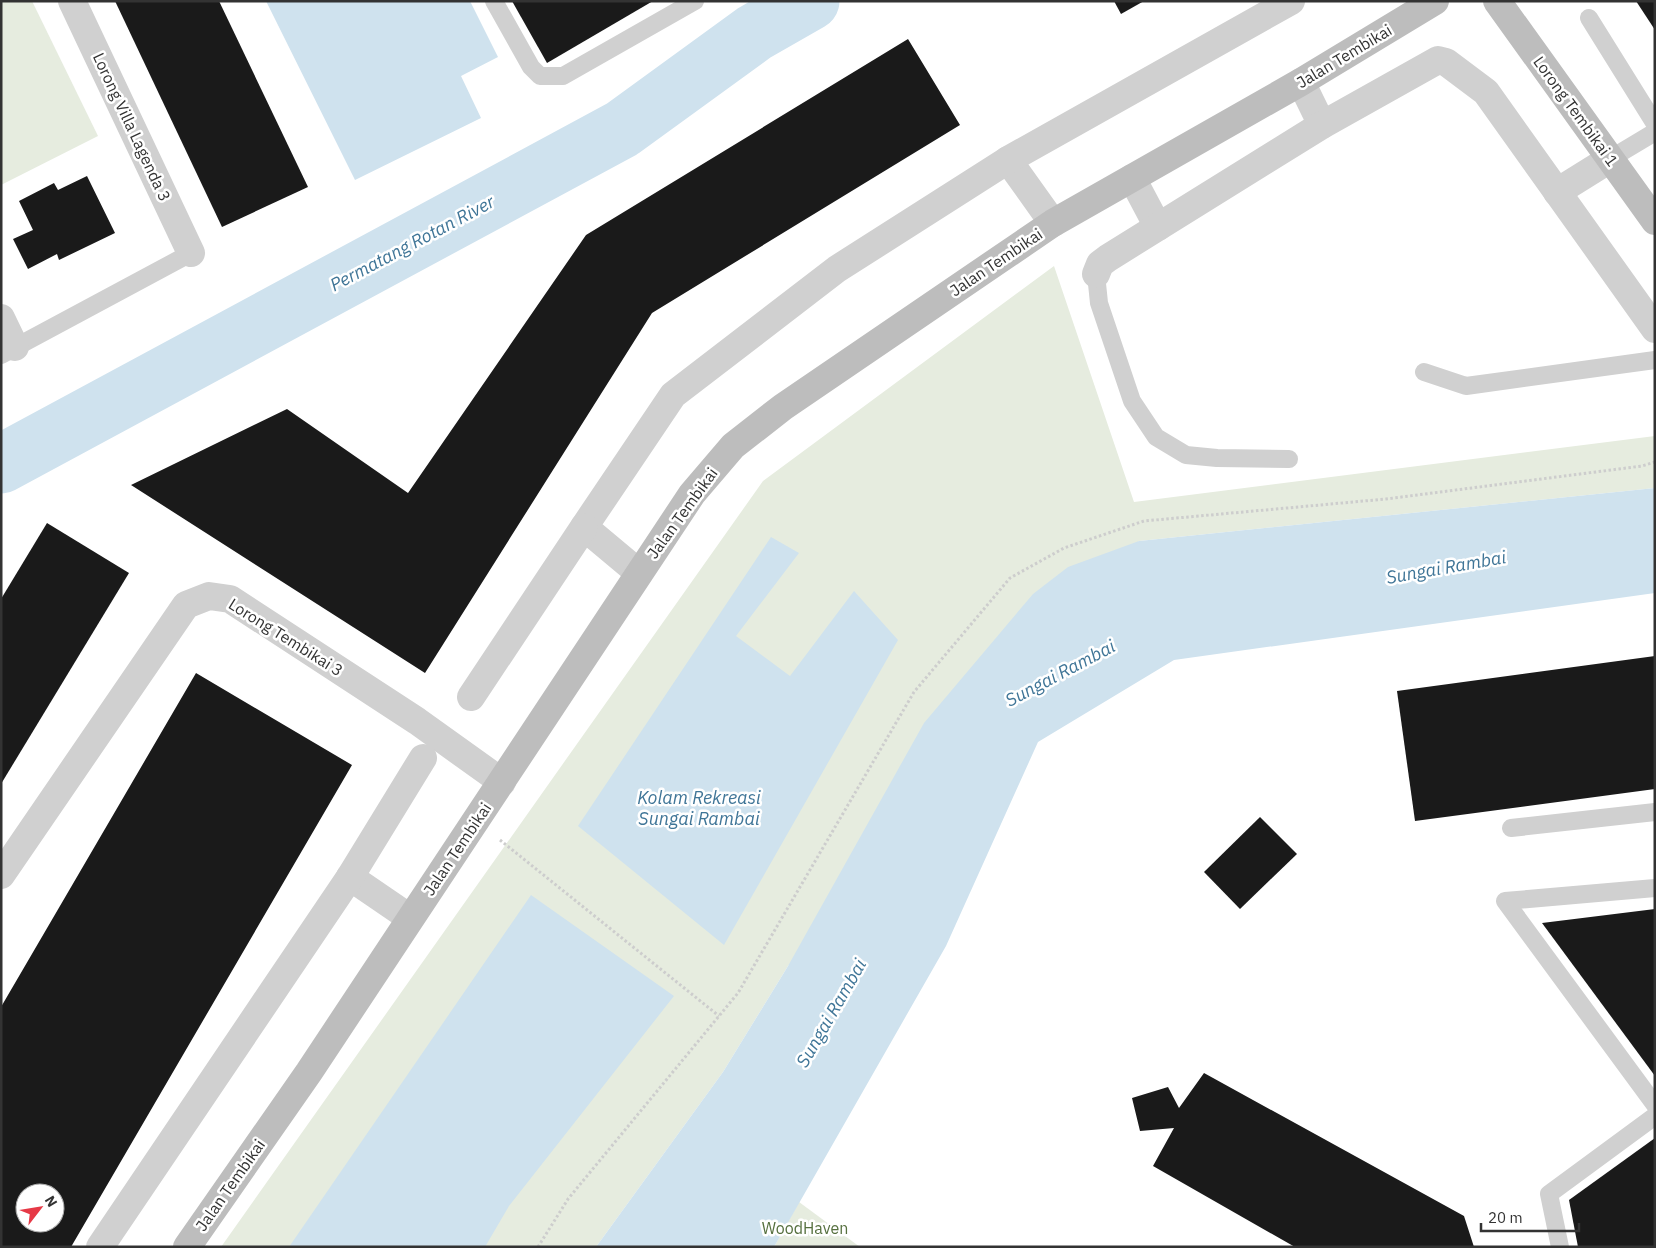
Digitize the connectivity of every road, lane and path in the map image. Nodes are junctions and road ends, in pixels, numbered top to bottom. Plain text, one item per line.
1 (72, 1) edge
2 (494, 1) edge
3 (695, 1) edge
4 (1291, 1) edge
5 (1435, 1) edge
6 (1496, 1) edge
7 (1588, 18) dead end
8 (1301, 82) junction
9 (1655, 124) edge
10 (1322, 125) junction
11 (1655, 132) edge
12 (1610, 159) junction
13 (1008, 160) junction
14 (1132, 178) junction
15 (1557, 192) junction
16 (1655, 221) edge
17 (1053, 223) junction
18 (1158, 227) junction
19 (191, 253) joint
20 (1096, 274) joint
21 (1, 318) edge
22 (1655, 329) edge
23 (8, 351) edge
24 (1655, 360) edge
25 (1424, 372) dead end
26 (1289, 459) dead end
27 (1655, 462) edge
28 (584, 527) junction
29 (639, 573) junction
30 (471, 697) dead end
31 (424, 758) dead end
32 (502, 782) junction
33 (1655, 812) edge
34 (476, 821) junction
35 (1510, 828) dead end
36 (1, 875) edge
37 (350, 877) junction
38 (1655, 888) edge
39 (410, 918) junction
40 (720, 1016) junction
41 (1655, 1105) edge
42 (1655, 1116) edge
43 (100, 1247) edge
44 (187, 1247) edge
45 (538, 1247) edge
46 (1560, 1247) edge

1 - 19 street, Lorong Villa Lagenda 3
2 - 3 lane
4 - 13 street
5 - 8 street, Jalan Tembikai
6 - 12 street, Lorong Tembikai 1
7 - 9 lane
8 - 10 street
8 - 14 street, Jalan Tembikai
10 - 15 street
10 - 18 street
11 - 12 lane
12 - 15 street
12 - 16 street, Lorong Tembikai 1
13 - 17 street
13 - 28 street
14 - 17 street, Jalan Tembikai
14 - 18 street
15 - 22 street
17 - 29 street, Jalan Tembikai
18 - 20 street
19 - 23 lane
20 - 26 lane
21 - 23 street
24 - 25 lane
27 - 40 path
28 - 29 street
28 - 30 street
29 - 32 street, Jalan Tembikai
31 - 37 street
32 - 34 street, Jalan Tembikai
32 - 36 street, Lorong Tembikai 3
33 - 35 lane
34 - 39 street, Jalan Tembikai
34 - 40 path
37 - 39 street
37 - 43 street
38 - 41 lane
39 - 44 street, Jalan Tembikai
40 - 45 path
42 - 46 lane

